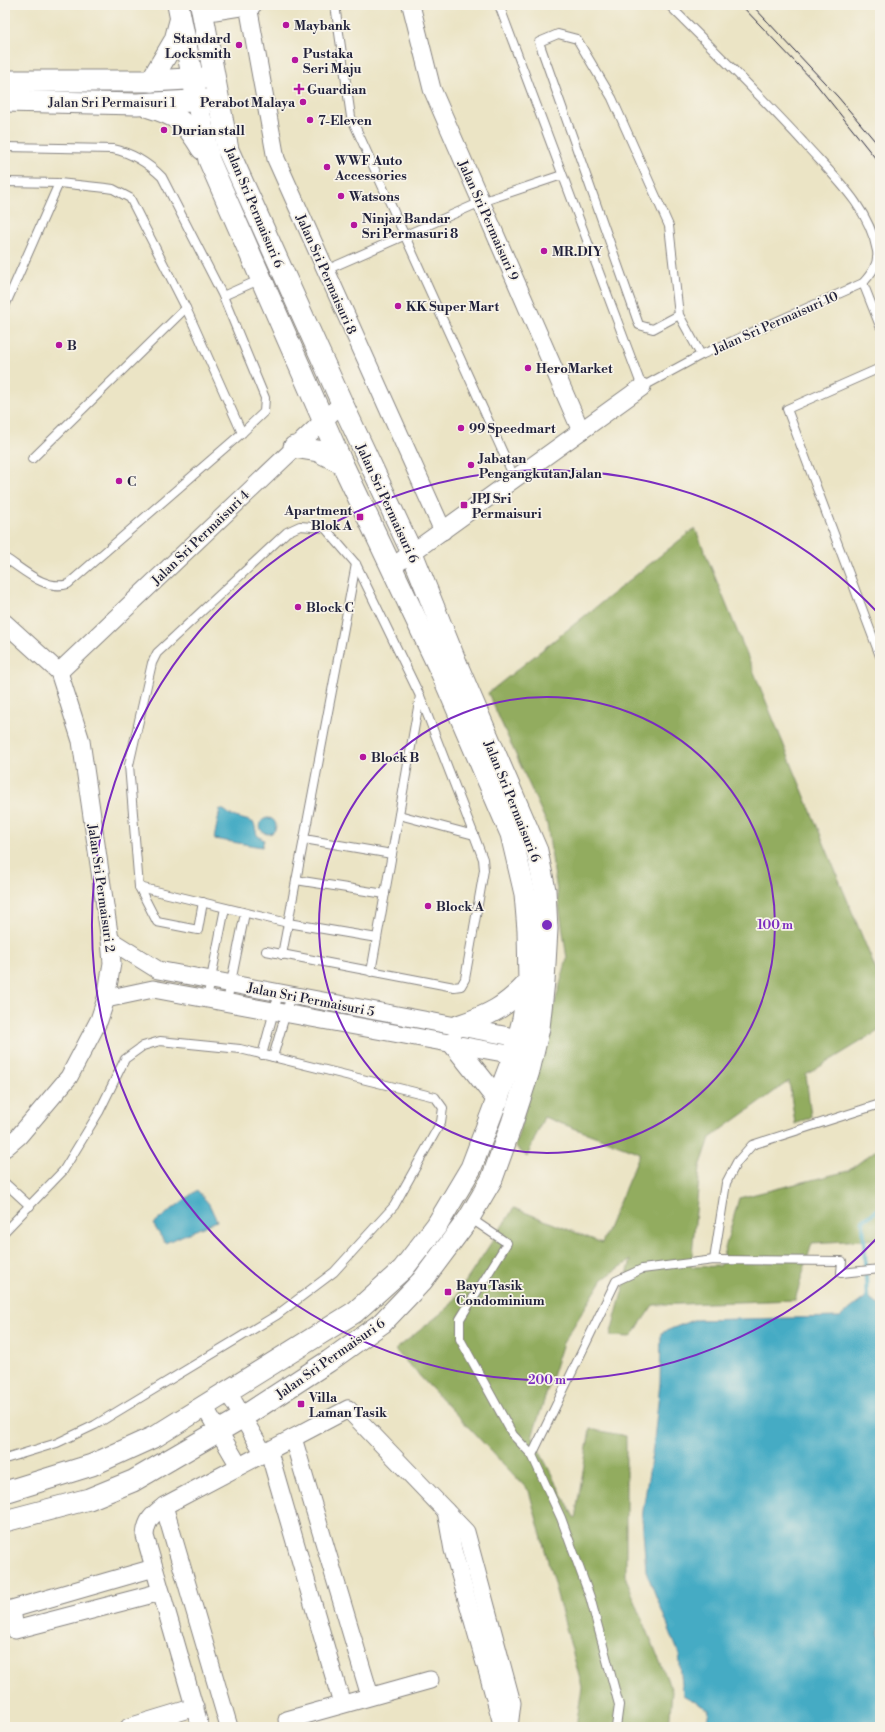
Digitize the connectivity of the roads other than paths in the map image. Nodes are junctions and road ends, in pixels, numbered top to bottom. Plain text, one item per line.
1 (335, 5) edge
2 (411, 5) edge
3 (499, 5) edge
4 (669, 5) edge
5 (250, 6) edge
6 (202, 9) edge
7 (179, 12) edge
8 (214, 77) junction
9 (192, 80) junction
10 (5, 81) edge
11 (151, 81) junction
12 (219, 100) junction
13 (5, 101) edge
14 (196, 101) junction
15 (137, 104) junction
16 (5, 147) edge
17 (209, 160) junction
18 (562, 175) junction
19 (5, 182) edge
20 (59, 183) junction
21 (481, 202) junction
22 (406, 234) junction
23 (326, 270) junction
24 (262, 279) junction
25 (863, 283) junction
26 (223, 296) junction
27 (5, 306) edge
28 (186, 308) junction
29 (680, 316) junction
30 (880, 326) edge
31 (701, 355) junction
32 (880, 368) edge
33 (642, 387) junction
34 (342, 403) junction
35 (324, 420) junction
36 (581, 431) junction
37 (242, 433) junction
38 (294, 447) junction
39 (32, 459) dead end
40 (342, 463) junction
41 (514, 477) junction
42 (443, 531) junction
43 (412, 553) junction
44 (5, 558) edge
45 (356, 564) junction
46 (392, 568) junction
47 (5, 623) edge
48 (880, 656) edge
49 (59, 672) junction
50 (420, 696) junction
51 (399, 815) junction
52 (474, 835) junction
53 (304, 839) junction
54 (392, 854) junction
55 (296, 880) junction
56 (139, 886) junction
57 (385, 894) junction
58 (204, 902) junction
59 (225, 908) junction
60 (245, 913) junction
61 (288, 923) junction
62 (377, 938) junction
63 (110, 940) junction
64 (266, 952) dead end
65 (282, 954) junction
66 (371, 972) junction
67 (211, 980) junction
68 (529, 982) junction
69 (231, 983) junction
70 (285, 994) junction
71 (106, 999) junction
72 (207, 999) junction
73 (227, 1002) junction
74 (280, 1012) junction
75 (539, 1028) junction
76 (456, 1035) junction
77 (519, 1047) junction
78 (262, 1055) junction
79 (273, 1057) junction
80 (529, 1071) junction
81 (498, 1100) junction
82 (880, 1104) edge
83 (6, 1145) edge
84 (5, 1183) edge
85 (30, 1206) junction
86 (469, 1218) junction
87 (5, 1232) edge
88 (714, 1260) junction
89 (880, 1269) edge
90 (228, 1392) junction
91 (204, 1406) junction
92 (243, 1417) junction
93 (219, 1431) junction
94 (293, 1438) junction
95 (266, 1453) junction
96 (532, 1455) junction
97 (5, 1459) edge
98 (239, 1466) junction
99 (5, 1492) edge
100 (164, 1506) junction
101 (446, 1511) junction
102 (5, 1521) edge
103 (154, 1568) junction
104 (161, 1592) junction
105 (430, 1680) dead end
106 (370, 1696) junction
107 (342, 1704) junction
108 (195, 1707) junction
109 (287, 1720) dead end
110 (228, 1724) edge
111 (129, 1727) edge
112 (200, 1727) edge
113 (207, 1727) edge
114 (502, 1727) edge
115 (509, 1727) edge
116 (616, 1727) edge

1 - 22 lane
2 - 21 street, Jalan Sri Permaisuri 9
3 - 18 lane
4 - 25 lane
5 - 6 street
5 - 23 street, Jalan Sri Permaisuri 8
6 - 8 street, Jalan Sri Permaisuri 6
7 - 9 street, Jalan Sri Permaisuri 6
7 - 11 street
8 - 9 street, Jalan Sri Permaisuri 1
8 - 12 street, Jalan Sri Permaisuri 6
9 - 11 street, Jalan Sri Permaisuri 1
9 - 14 street, Jalan Sri Permaisuri 6
10 - 11 street, Jalan Sri Permaisuri 1
12 - 14 street, Jalan Sri Permaisuri 1
12 - 34 street, Jalan Sri Permaisuri 6
13 - 15 street, Jalan Sri Permaisuri 1
14 - 15 street, Jalan Sri Permaisuri 1
14 - 17 street, Jalan Sri Permaisuri 6
15 - 17 street
16 - 26 lane
17 - 24 street, Jalan Sri Permaisuri 6
18 - 21 lane
18 - 33 lane
19 - 20 lane
20 - 27 lane
20 - 28 lane
21 - 22 lane
21 - 36 street, Jalan Sri Permaisuri 9
22 - 23 lane
22 - 41 lane
23 - 42 street, Jalan Sri Permaisuri 8
24 - 26 lane
24 - 35 street, Jalan Sri Permaisuri 6
25 - 30 lane
25 - 31 lane, Jalan Sri Permaisuri 10
26 - 37 lane
28 - 37 lane
28 - 39 lane
29 - 29 lane
29 - 31 lane
31 - 33 lane, Jalan Sri Permaisuri 10
32 - 48 lane
33 - 36 street, Jalan Sri Permaisuri 10
34 - 35 street, Jalan Sri Permaisuri 4
34 - 43 street, Jalan Sri Permaisuri 6
35 - 38 street, Jalan Sri Permaisuri 4
35 - 40 street, Jalan Sri Permaisuri 6
36 - 41 street, Jalan Sri Permaisuri 10
37 - 44 lane
38 - 40 street
38 - 49 street, Jalan Sri Permaisuri 4
40 - 46 street, Jalan Sri Permaisuri 6
41 - 42 street, Jalan Sri Permaisuri 10
42 - 43 street, Jalan Sri Permaisuri 10
43 - 46 street, Jalan Sri Permaisuri 10
43 - 75 street, Jalan Sri Permaisuri 6
45 - 50 lane
45 - 53 lane
45 - 56 lane
46 - 68 street, Jalan Sri Permaisuri 6
47 - 49 street, Jalan Sri Permaisuri 2
49 - 63 street, Jalan Sri Permaisuri 2
50 - 51 lane
50 - 52 lane
51 - 52 lane
51 - 54 lane
52 - 66 lane
53 - 54 lane
53 - 55 lane
54 - 57 lane
55 - 57 lane
55 - 61 lane
56 - 58 lane
56 - 58 lane
57 - 62 lane
58 - 59 lane
59 - 60 lane
59 - 67 lane
60 - 61 lane
60 - 69 lane
61 - 62 lane
61 - 65 lane
62 - 66 lane
63 - 67 street, Jalan Sri Permaisuri 5
63 - 71 street, Jalan Sri Permaisuri 2
64 - 65 lane
65 - 66 lane
67 - 69 street, Jalan Sri Permaisuri 5
67 - 72 lane
68 - 76 street
68 - 77 street, Jalan Sri Permaisuri 6
69 - 70 street, Jalan Sri Permaisuri 5
69 - 73 lane
70 - 74 lane
70 - 74 lane
70 - 76 street, Jalan Sri Permaisuri 5
71 - 72 street, Jalan Sri Permaisuri 5
71 - 83 street, Jalan Sri Permaisuri 2
72 - 73 street, Jalan Sri Permaisuri 5
73 - 74 street, Jalan Sri Permaisuri 5
74 - 76 street, Jalan Sri Permaisuri 5
74 - 78 lane
74 - 79 lane
75 - 77 street
75 - 80 street, Jalan Sri Permaisuri 6
76 - 77 street, Jalan Sri Permaisuri 5
76 - 81 street
77 - 80 street
77 - 81 street, Jalan Sri Permaisuri 6
78 - 79 lane
78 - 85 lane
79 - 97 lane
80 - 86 street, Jalan Sri Permaisuri 6
81 - 90 street, Jalan Sri Permaisuri 6
82 - 88 lane
84 - 85 lane
85 - 87 lane
86 - 92 street, Jalan Sri Permaisuri 6
86 - 96 lane
88 - 89 lane
88 - 96 lane
90 - 91 street, Jalan Sri Permaisuri 6
90 - 92 street
91 - 93 street
91 - 99 street, Jalan Sri Permaisuri 6
92 - 93 street, Jalan Sri Permaisuri 6
92 - 95 street
93 - 98 street
93 - 102 street, Jalan Sri Permaisuri 6
94 - 95 street
94 - 101 street
94 - 106 street
95 - 98 street
95 - 107 street
96 - 116 lane
98 - 100 street
100 - 103 street
100 - 110 street
101 - 114 street
101 - 115 street
103 - 104 street
103 - 104 street
104 - 108 street
105 - 106 street
106 - 107 street
107 - 109 street
108 - 111 street
108 - 112 street
110 - 113 street

